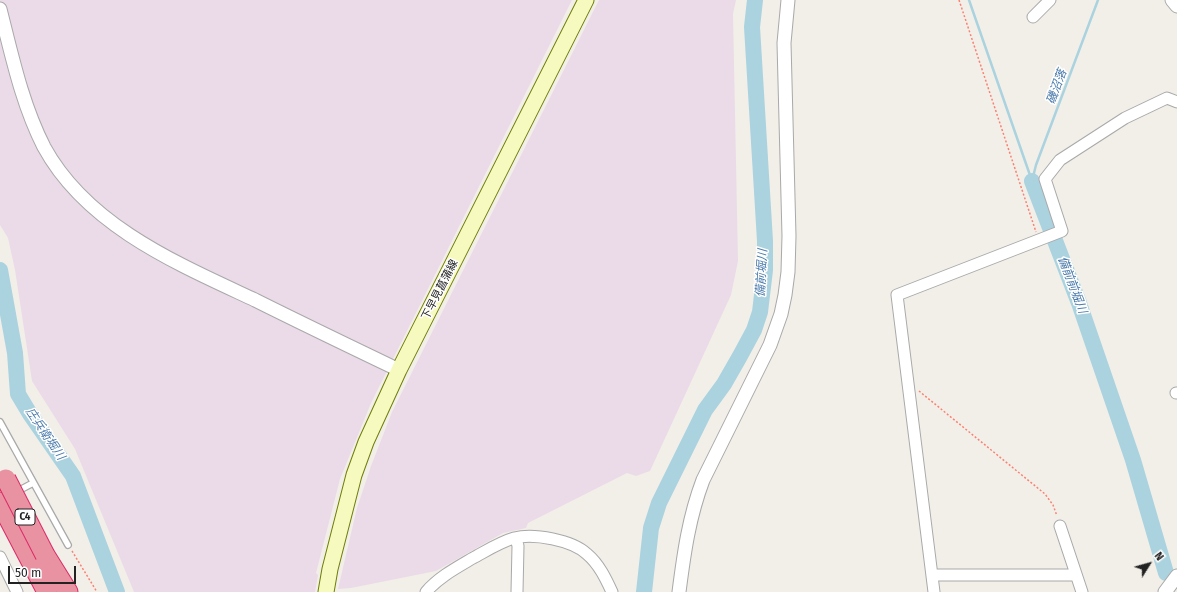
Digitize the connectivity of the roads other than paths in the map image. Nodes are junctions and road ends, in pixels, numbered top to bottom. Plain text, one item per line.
1 (586, 0) edge
2 (788, 0) edge
3 (1050, 0) edge
4 (1172, 0) edge
5 (1177, 6) edge
6 (0, 9) edge
7 (1033, 17) dead end
8 (1177, 102) edge
9 (399, 370) junction
10 (0, 422) edge
11 (0, 467) edge
12 (33, 483) junction
13 (0, 501) edge
14 (1060, 526) road end
15 (16, 534) junction
16 (516, 538) junction
17 (68, 544) road end
18 (45, 555) junction
19 (0, 557) edge
20 (932, 575) junction
21 (1076, 575) junction
22 (1177, 576) edge
23 (17, 592) edge
24 (38, 592) edge
25 (47, 592) edge
26 (64, 592) edge
27 (68, 592) edge
28 (326, 592) edge
29 (426, 592) edge
30 (517, 592) edge
31 (612, 592) edge
32 (679, 592) edge
33 (934, 592) edge
34 (1082, 592) edge
35 (1165, 592) edge

1 - 9 main road, 下早見菖蒲線
2 - 32 street
3 - 7 street
4 - 5 street
6 - 9 street
8 - 20 street
9 - 28 main road, 下早見菖蒲線
10 - 12 lane
11 - 18 highway, C4, bridge
12 - 13 lane
12 - 17 lane
13 - 15 highway, C4
14 - 21 street
15 - 24 highway
15 - 25 highway, C4
16 - 29 street
16 - 30 street
16 - 31 street
18 - 26 highway, C4
18 - 27 highway
19 - 23 street
20 - 21 street
20 - 33 street
21 - 34 street
22 - 35 street

